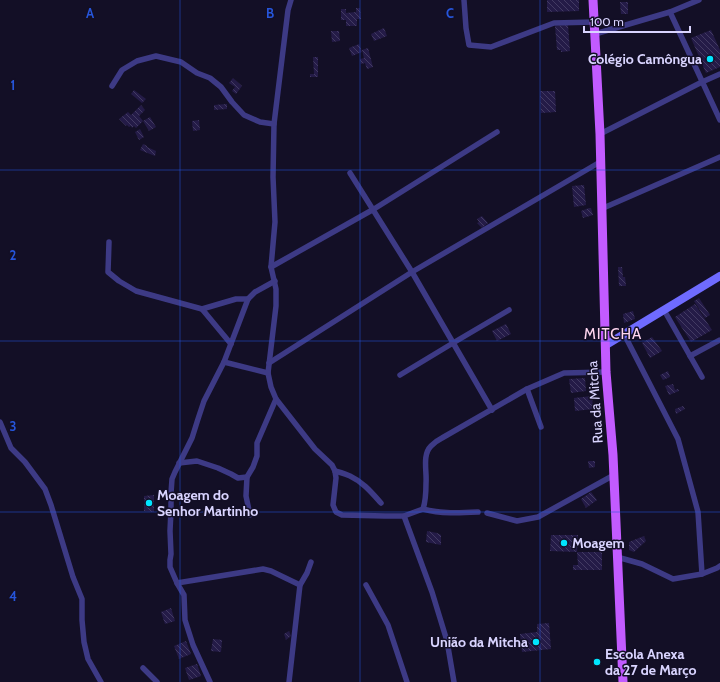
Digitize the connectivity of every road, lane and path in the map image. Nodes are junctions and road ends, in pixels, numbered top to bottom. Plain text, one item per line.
1 (291, 0) edge
2 (464, 0) edge
3 (593, 0) edge
4 (698, 0) edge
5 (670, 12) junction
6 (594, 22) junction
7 (595, 34) junction
8 (720, 74) edge
9 (702, 82) junction
10 (112, 86) dead end
11 (720, 120) edge
12 (274, 124) junction
13 (497, 132) dead end
14 (600, 134) junction
15 (720, 157) edge
16 (600, 162) junction
17 (350, 173) dead end
18 (374, 209) junction
19 (601, 209) junction
20 (109, 242) dead end
21 (272, 267) junction
22 (412, 272) junction
23 (720, 276) edge
24 (274, 281) junction
25 (248, 299) junction
26 (202, 309) junction
27 (509, 310) dead end
28 (664, 310) junction
29 (624, 334) junction
30 (720, 340) edge
31 (453, 343) junction
32 (231, 344) junction
33 (606, 345) junction
34 (690, 356) junction
35 (224, 362) junction
36 (269, 363) junction
37 (606, 372) junction
38 (268, 373) junction
39 (400, 375) dead end
40 (702, 377) dead end
41 (527, 390) junction
42 (276, 398) junction
43 (492, 410) junction
44 (0, 422) edge
45 (541, 427) dead end
46 (179, 463) junction
47 (335, 471) junction
48 (614, 474) junction
49 (247, 477) junction
50 (381, 503) dead end
51 (424, 508) junction
52 (478, 512) dead end
53 (487, 513) dead end
54 (250, 515) dead end
55 (404, 516) junction
56 (617, 557) junction
57 (311, 562) dead end
58 (720, 566) edge
59 (702, 574) junction
60 (177, 583) junction
61 (300, 585) junction
62 (366, 585) dead end
63 (143, 668) dead end
64 (101, 682) edge
65 (157, 682) edge
66 (210, 682) edge
67 (289, 682) edge
68 (407, 682) edge
69 (454, 682) edge
70 (623, 682) edge

1 - 12 street
2 - 6 street
3 - 6 main road, Rua da Mitcha
4 - 5 street
5 - 7 street
5 - 9 street
6 - 7 main road, Rua da Mitcha
7 - 14 main road, Rua da Mitcha
8 - 9 street
9 - 11 street
9 - 14 street
10 - 12 street
12 - 21 street
13 - 18 street
14 - 16 main road, Rua da Mitcha
15 - 19 street
16 - 19 main road, Rua da Mitcha
16 - 22 street
17 - 18 street
18 - 21 street
18 - 22 street
19 - 33 main road, Rua da Mitcha
20 - 26 street
21 - 24 street
22 - 31 street
22 - 36 street
23 - 28 main road
24 - 25 street
24 - 36 street
25 - 26 street
25 - 32 street
26 - 32 street
27 - 31 street
28 - 29 main road
28 - 34 street
29 - 33 main road
29 - 59 street
30 - 34 street
31 - 39 street
31 - 43 street
32 - 35 street
33 - 37 main road, Rua da Mitcha
34 - 40 street
35 - 38 street
35 - 46 street
36 - 38 street
37 - 41 street
37 - 48 main road, Rua da Mitcha
38 - 42 street
41 - 43 street
41 - 45 street
42 - 47 street
42 - 49 street
43 - 51 street
44 - 64 street
46 - 49 street
46 - 60 street
47 - 50 street
47 - 55 street
48 - 53 street
48 - 56 main road, Rua da Mitcha
49 - 54 street
51 - 52 street
51 - 55 street
55 - 69 street
56 - 59 street
56 - 70 main road, Rua da Mitcha
57 - 61 street
58 - 59 street
60 - 61 street
60 - 66 street
61 - 67 street
62 - 68 street
63 - 65 street

